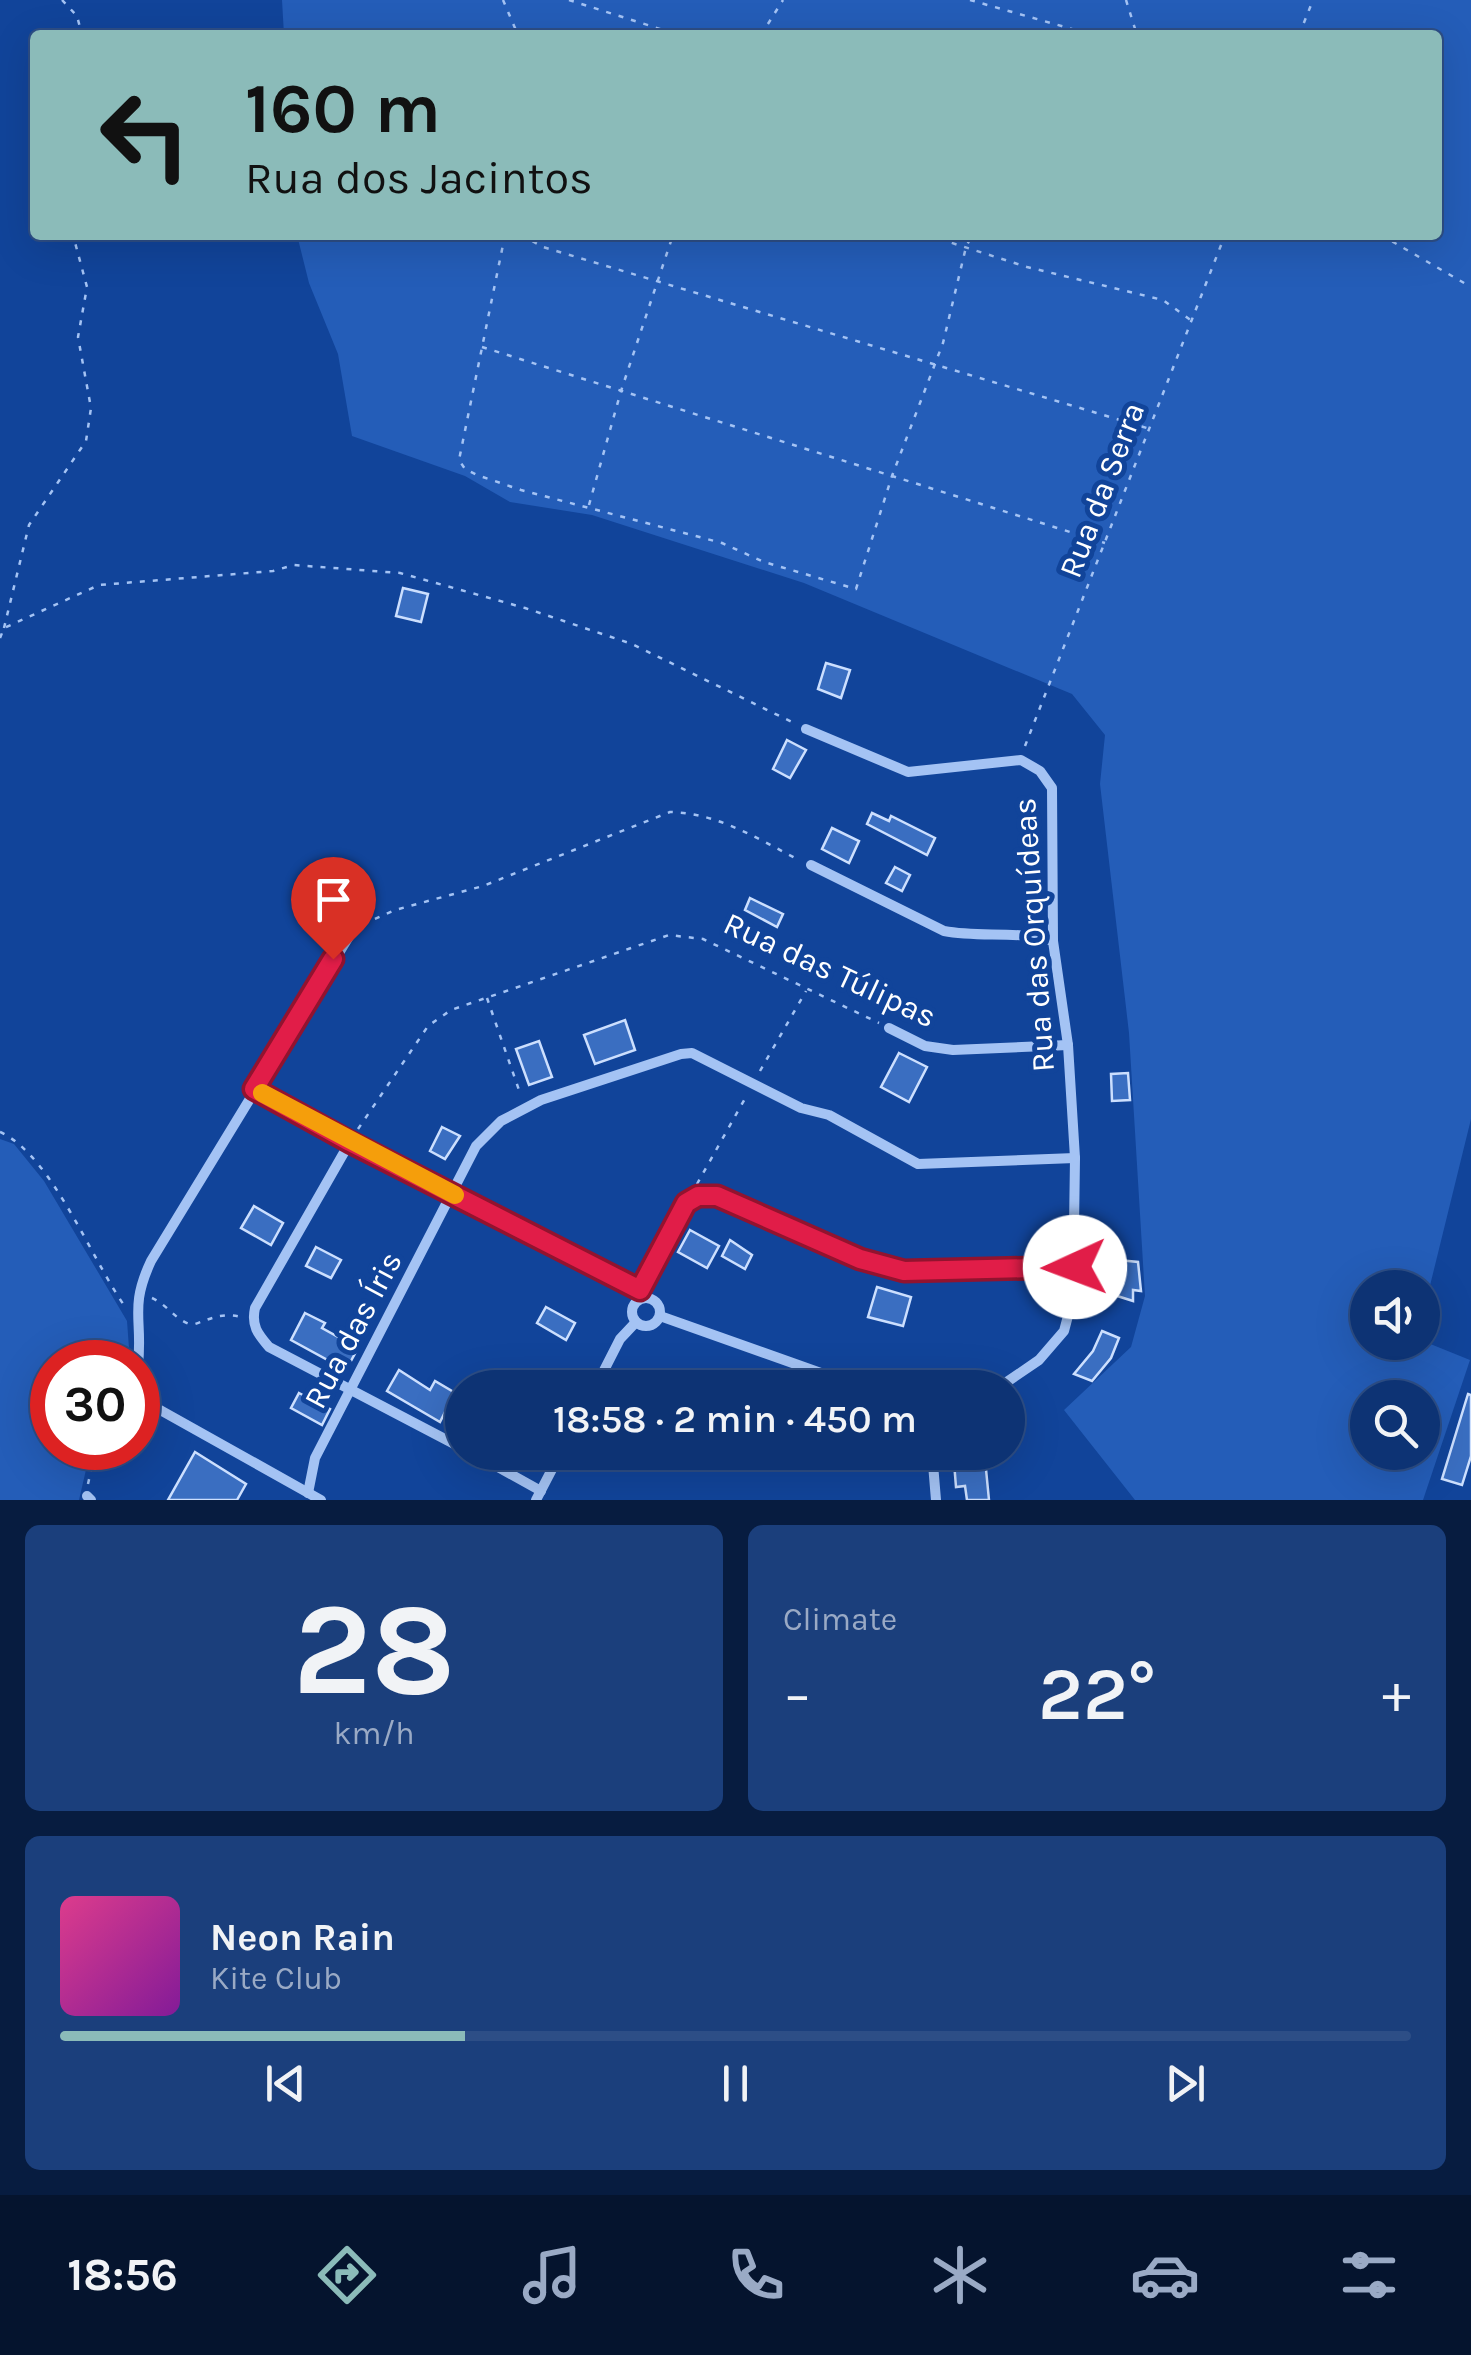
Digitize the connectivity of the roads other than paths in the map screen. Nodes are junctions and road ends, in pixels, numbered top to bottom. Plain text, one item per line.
1 (806, 729) road end
2 (811, 865) road end
3 (353, 930) road end
4 (1053, 941) junction
5 (889, 1028) road end
6 (1068, 1046) junction
7 (254, 1089) junction
8 (350, 1142) junction
9 (1075, 1158) junction
10 (452, 1194) junction
11 (1075, 1267) junction
12 (643, 1294) junction
13 (660, 1316) junction
14 (636, 1322) junction
15 (139, 1340) edge
16 (604, 1370) edge
17 (812, 1370) edge
18 (1024, 1370) edge
19 (350, 1387) junction
20 (160, 1410) edge
21 (445, 1439) edge
22 (499, 1470) edge
23 (552, 1470) edge
24 (934, 1470) edge
25 (308, 1493) junction
26 (539, 1495) edge
27 (321, 1500) edge
28 (936, 1500) edge

1 - 4 street, Rua das Orquídeas
2 - 4 street
3 - 7 street
4 - 6 street, Rua das Orquídeas
5 - 6 street, Rua das Túlipas
6 - 9 street, Rua das Orquídeas
7 - 8 street
7 - 15 street
8 - 10 street
8 - 19 street
9 - 10 street, Rua das Íris
9 - 11 street, Rua das Orquídeas
10 - 12 street
10 - 19 street, Rua das Íris
11 - 12 street
11 - 18 street, Rua das Orquídeas
12 - 13 street
12 - 14 street
13 - 14 street
13 - 17 street
14 - 16 street
19 - 21 street
19 - 25 street, Rua das Íris
20 - 25 street
22 - 26 street
23 - 26 street
24 - 28 street
25 - 27 street

